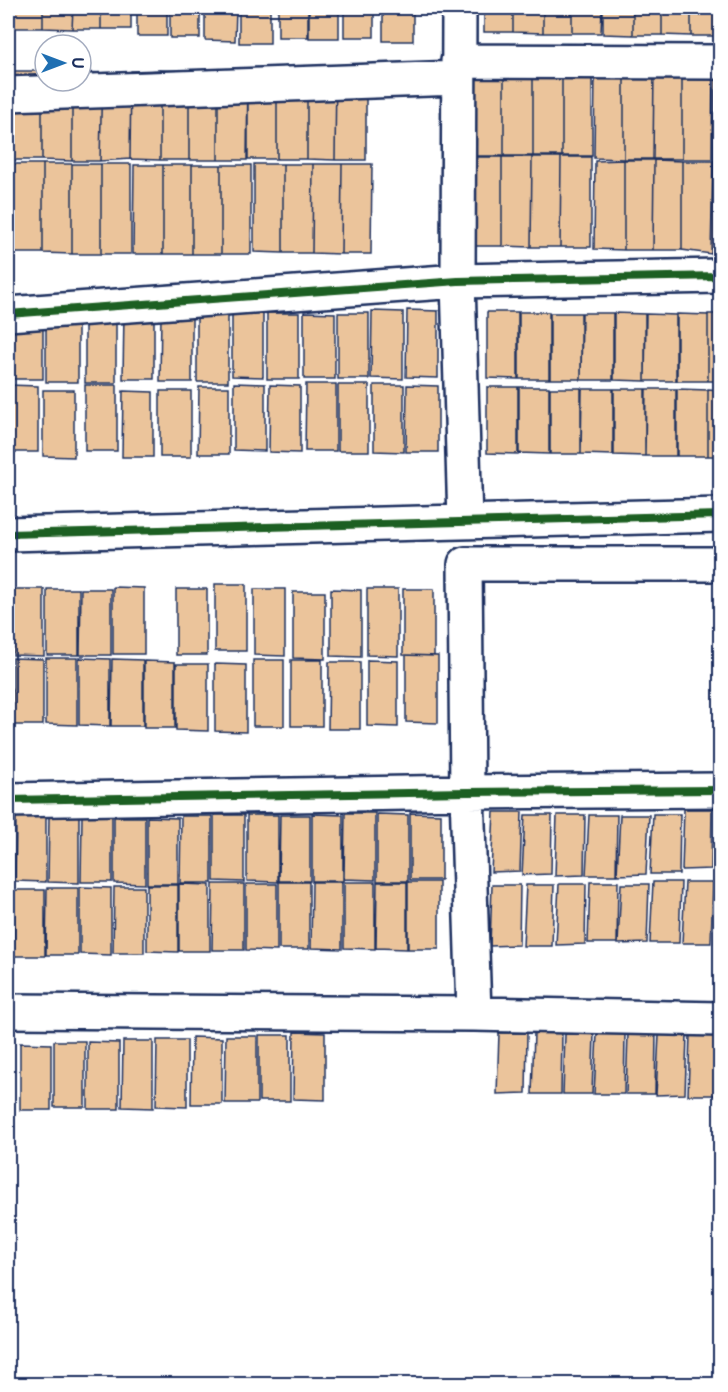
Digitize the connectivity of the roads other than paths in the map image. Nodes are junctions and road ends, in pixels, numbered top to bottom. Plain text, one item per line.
1 (459, 8) edge
2 (720, 62) edge
3 (458, 70) junction
4 (8, 94) edge
5 (720, 276) edge
6 (458, 281) junction
7 (8, 314) edge
8 (720, 515) edge
9 (465, 522) junction
10 (8, 534) edge
11 (720, 564) edge
12 (720, 790) edge
13 (467, 792) junction
14 (8, 800) edge
15 (8, 1011) edge
16 (474, 1014) junction
17 (720, 1019) edge

1 - 3 street
2 - 3 street
3 - 4 street
3 - 6 street
5 - 6 street
6 - 7 street
6 - 9 street
8 - 9 street
9 - 10 street
11 - 13 street
12 - 13 street
13 - 14 street
13 - 16 street
15 - 16 street
16 - 17 street

